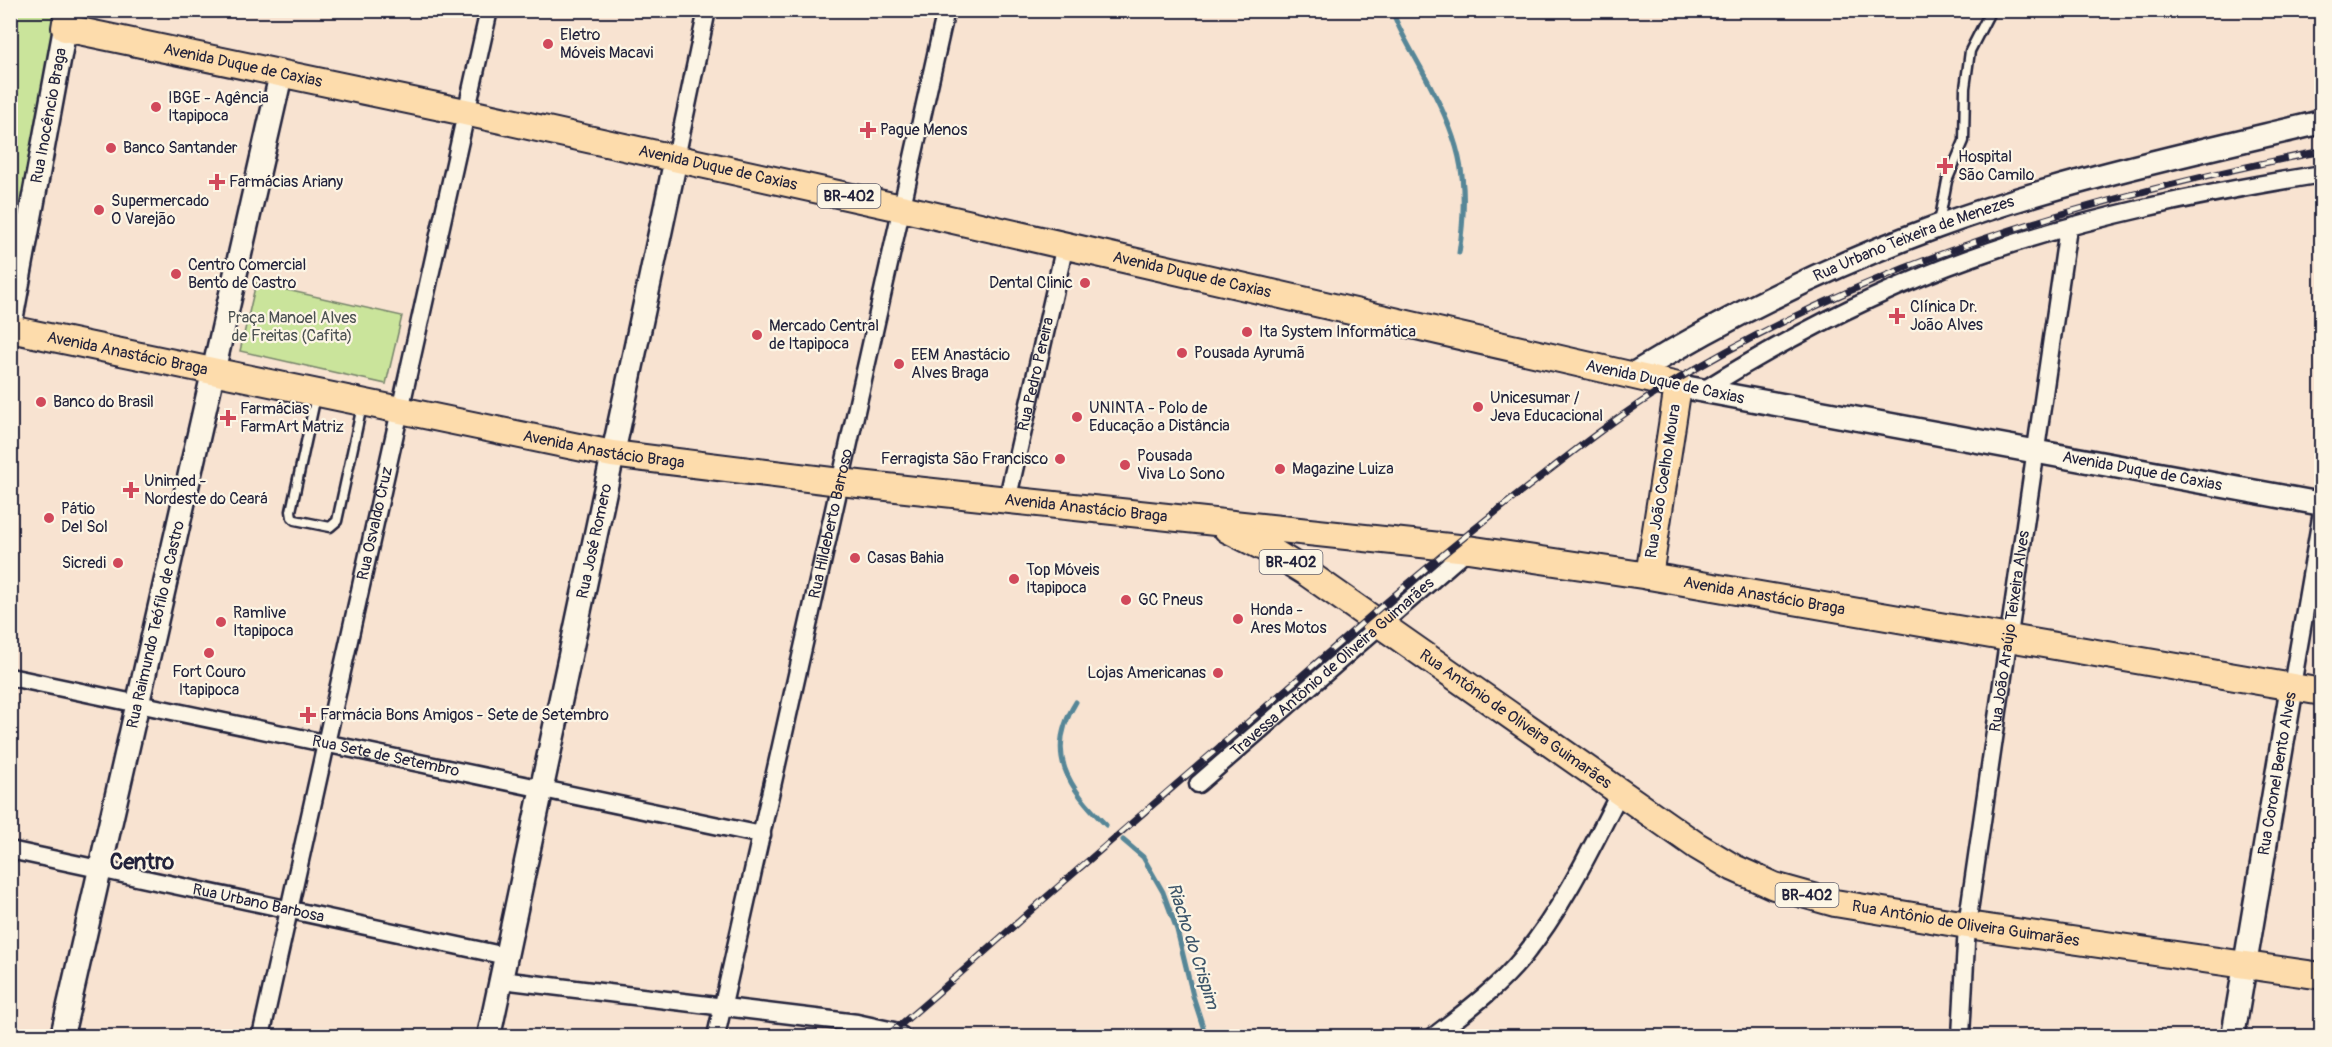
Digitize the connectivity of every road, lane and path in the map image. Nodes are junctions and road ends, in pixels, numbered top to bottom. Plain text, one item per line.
1 (489, 10) edge
2 (707, 10) edge
3 (946, 10) edge
4 (1991, 10) edge
5 (66, 19) edge
6 (281, 74) junction
7 (465, 112) junction
8 (2322, 122) edge
9 (676, 158) junction
10 (2322, 174) edge
11 (901, 208) junction
12 (1938, 226) junction
13 (2068, 228) junction
14 (1065, 245) junction
15 (10, 328) edge
16 (213, 372) junction
17 (1630, 375) junction
18 (1690, 389) junction
19 (317, 393) junction
20 (362, 402) junction
21 (399, 410) junction
22 (2035, 453) junction
23 (612, 454) junction
24 (840, 482) junction
25 (1007, 501) junction
26 (2322, 504) edge
27 (2322, 512) edge
28 (1204, 521) junction
29 (1468, 549) junction
30 (1649, 576) junction
31 (1376, 621) junction
32 (2008, 638) junction
33 (10, 677) edge
34 (2292, 686) junction
35 (2322, 692) edge
36 (137, 704) junction
37 (326, 743) junction
38 (1198, 784) dead end
39 (541, 788) junction
40 (1620, 792) junction
41 (762, 835) junction
42 (10, 850) edge
43 (99, 870) junction
44 (289, 909) junction
45 (1967, 925) junction
46 (506, 956) junction
47 (2245, 965) junction
48 (2322, 976) edge
49 (501, 980) junction
50 (724, 1006) junction
51 (898, 1034) edge
52 (62, 1036) edge
53 (261, 1036) edge
54 (489, 1036) edge
55 (716, 1036) edge
56 (1434, 1036) edge
57 (1961, 1036) edge
58 (2233, 1036) edge

1 - 7 street, Rua Osvaldo Cruz
2 - 9 street, Rua José Romero
3 - 11 street, Rua Hildeberto Barroso
4 - 12 lane
5 - 6 main road, Avenida Duque de Caxias / BR-402
5 - 15 street, Rua Inocêncio Braga
6 - 7 main road, Avenida Duque de Caxias / BR-402
6 - 16 street, Rua Raimundo Teófilo de Castro
7 - 9 main road, Avenida Duque de Caxias / BR-402
7 - 21 street, Rua Osvaldo Cruz
8 - 12 street, Rua Urbano Teixeira de Menezes
9 - 11 main road, Avenida Duque de Caxias / BR-402
9 - 23 street, Rua José Romero
10 - 13 street
11 - 14 main road, Avenida Duque de Caxias / BR-402
11 - 24 street, Rua Hildeberto Barroso
12 - 17 street, Rua Urbano Teixeira de Menezes
13 - 18 street
13 - 22 street, Rua João Araújo Teixeira Alves
14 - 17 main road, Avenida Duque de Caxias / BR-402
14 - 25 street, Rua Pedro Pereira
15 - 16 main road, Avenida Anastácio Braga / BR-402
16 - 19 main road, Avenida Anastácio Braga / BR-402
16 - 36 street, Rua Raimundo Teófilo de Castro
17 - 18 main road, Avenida Duque de Caxias / BR-402
18 - 22 street, Avenida Duque de Caxias
18 - 30 main road, Rua João Coelho Moura
19 - 20 main road, Avenida Anastácio Braga / BR-402
19 - 20 lane
20 - 21 main road, Avenida Anastácio Braga / BR-402
21 - 23 main road, Avenida Anastácio Braga / BR-402
21 - 37 street, Rua Osvaldo Cruz
22 - 26 street, Avenida Duque de Caxias
22 - 32 street, Rua João Araújo Teixeira Alves
23 - 24 main road, Avenida Anastácio Braga / BR-402
23 - 39 street, Rua José Romero
24 - 25 main road, Avenida Anastácio Braga / BR-402
24 - 41 street, Rua Hildeberto Barroso
25 - 28 main road, Avenida Anastácio Braga / BR-402
27 - 34 street, Rua Coronel Bento Alves
28 - 29 main road, Avenida Anastácio Braga
28 - 31 main road, Avenida Anastácio Braga / BR-402
29 - 30 main road, Avenida Anastácio Braga
29 - 31 street, Travessa Antônio de Oliveira Guimarães
30 - 32 main road, Avenida Anastácio Braga
31 - 38 street, Travessa Antônio de Oliveira Guimarães
31 - 40 main road, Rua Antônio de Oliveira Guimarães / BR-402
32 - 34 main road, Avenida Anastácio Braga
32 - 45 street, Rua João Araújo Teixeira Alves
33 - 36 street, Rua Sete de Setembro
34 - 35 main road, Avenida Anastácio Braga
34 - 47 street, Rua Coronel Bento Alves
36 - 37 street, Rua Sete de Setembro
36 - 43 street, Rua Raimundo Teófilo de Castro
37 - 39 street, Rua Sete de Setembro
37 - 44 street, Rua Osvaldo Cruz
39 - 41 street, Rua Sete de Setembro
39 - 46 street, Rua José Romero
40 - 45 main road, Rua Antônio de Oliveira Guimarães / BR-402
40 - 56 street
41 - 50 street, Rua Hildeberto Barroso
42 - 43 street, Rua Urbano Barbosa
43 - 44 street, Rua Urbano Barbosa
43 - 52 street, Rua Raimundo Teófilo de Castro
44 - 46 street, Rua Urbano Barbosa
44 - 53 street, Rua Osvaldo Cruz
45 - 47 main road, Rua Antônio de Oliveira Guimarães / BR-402
45 - 57 street, Rua João Araújo Teixeira Alves
46 - 49 street, Rua José Romero
47 - 48 main road, Rua Antônio de Oliveira Guimarães / BR-402
47 - 58 street, Rua Coronel Bento Alves
49 - 50 street
49 - 54 street, Rua José Romero
50 - 51 street
50 - 55 street, Rua Hildeberto Barroso

